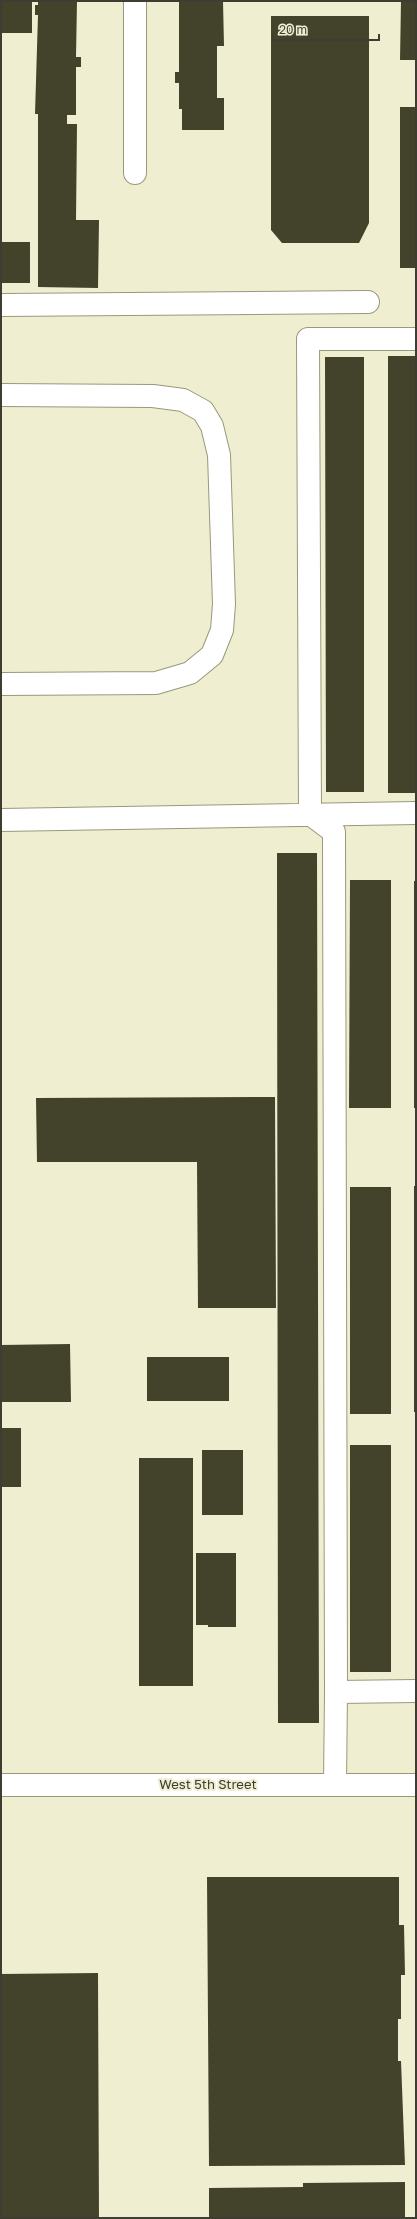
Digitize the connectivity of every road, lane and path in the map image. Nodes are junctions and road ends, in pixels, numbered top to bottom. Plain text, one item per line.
1 (135, 1) edge
2 (135, 173) dead end
3 (368, 302) dead end
4 (1, 305) edge
5 (416, 339) edge
6 (1, 395) edge
7 (1, 684) edge
8 (416, 813) edge
9 (310, 814) junction
10 (1, 820) edge
11 (416, 1691) edge
12 (336, 1692) junction
13 (1, 1785) edge
14 (335, 1785) junction
15 (416, 1785) edge

1 - 2 street
3 - 4 street
5 - 9 street
6 - 7 street
8 - 9 street
9 - 10 street
9 - 12 street
11 - 12 street
12 - 14 street
13 - 14 street, West 5th Street
14 - 15 street, West 5th Street

